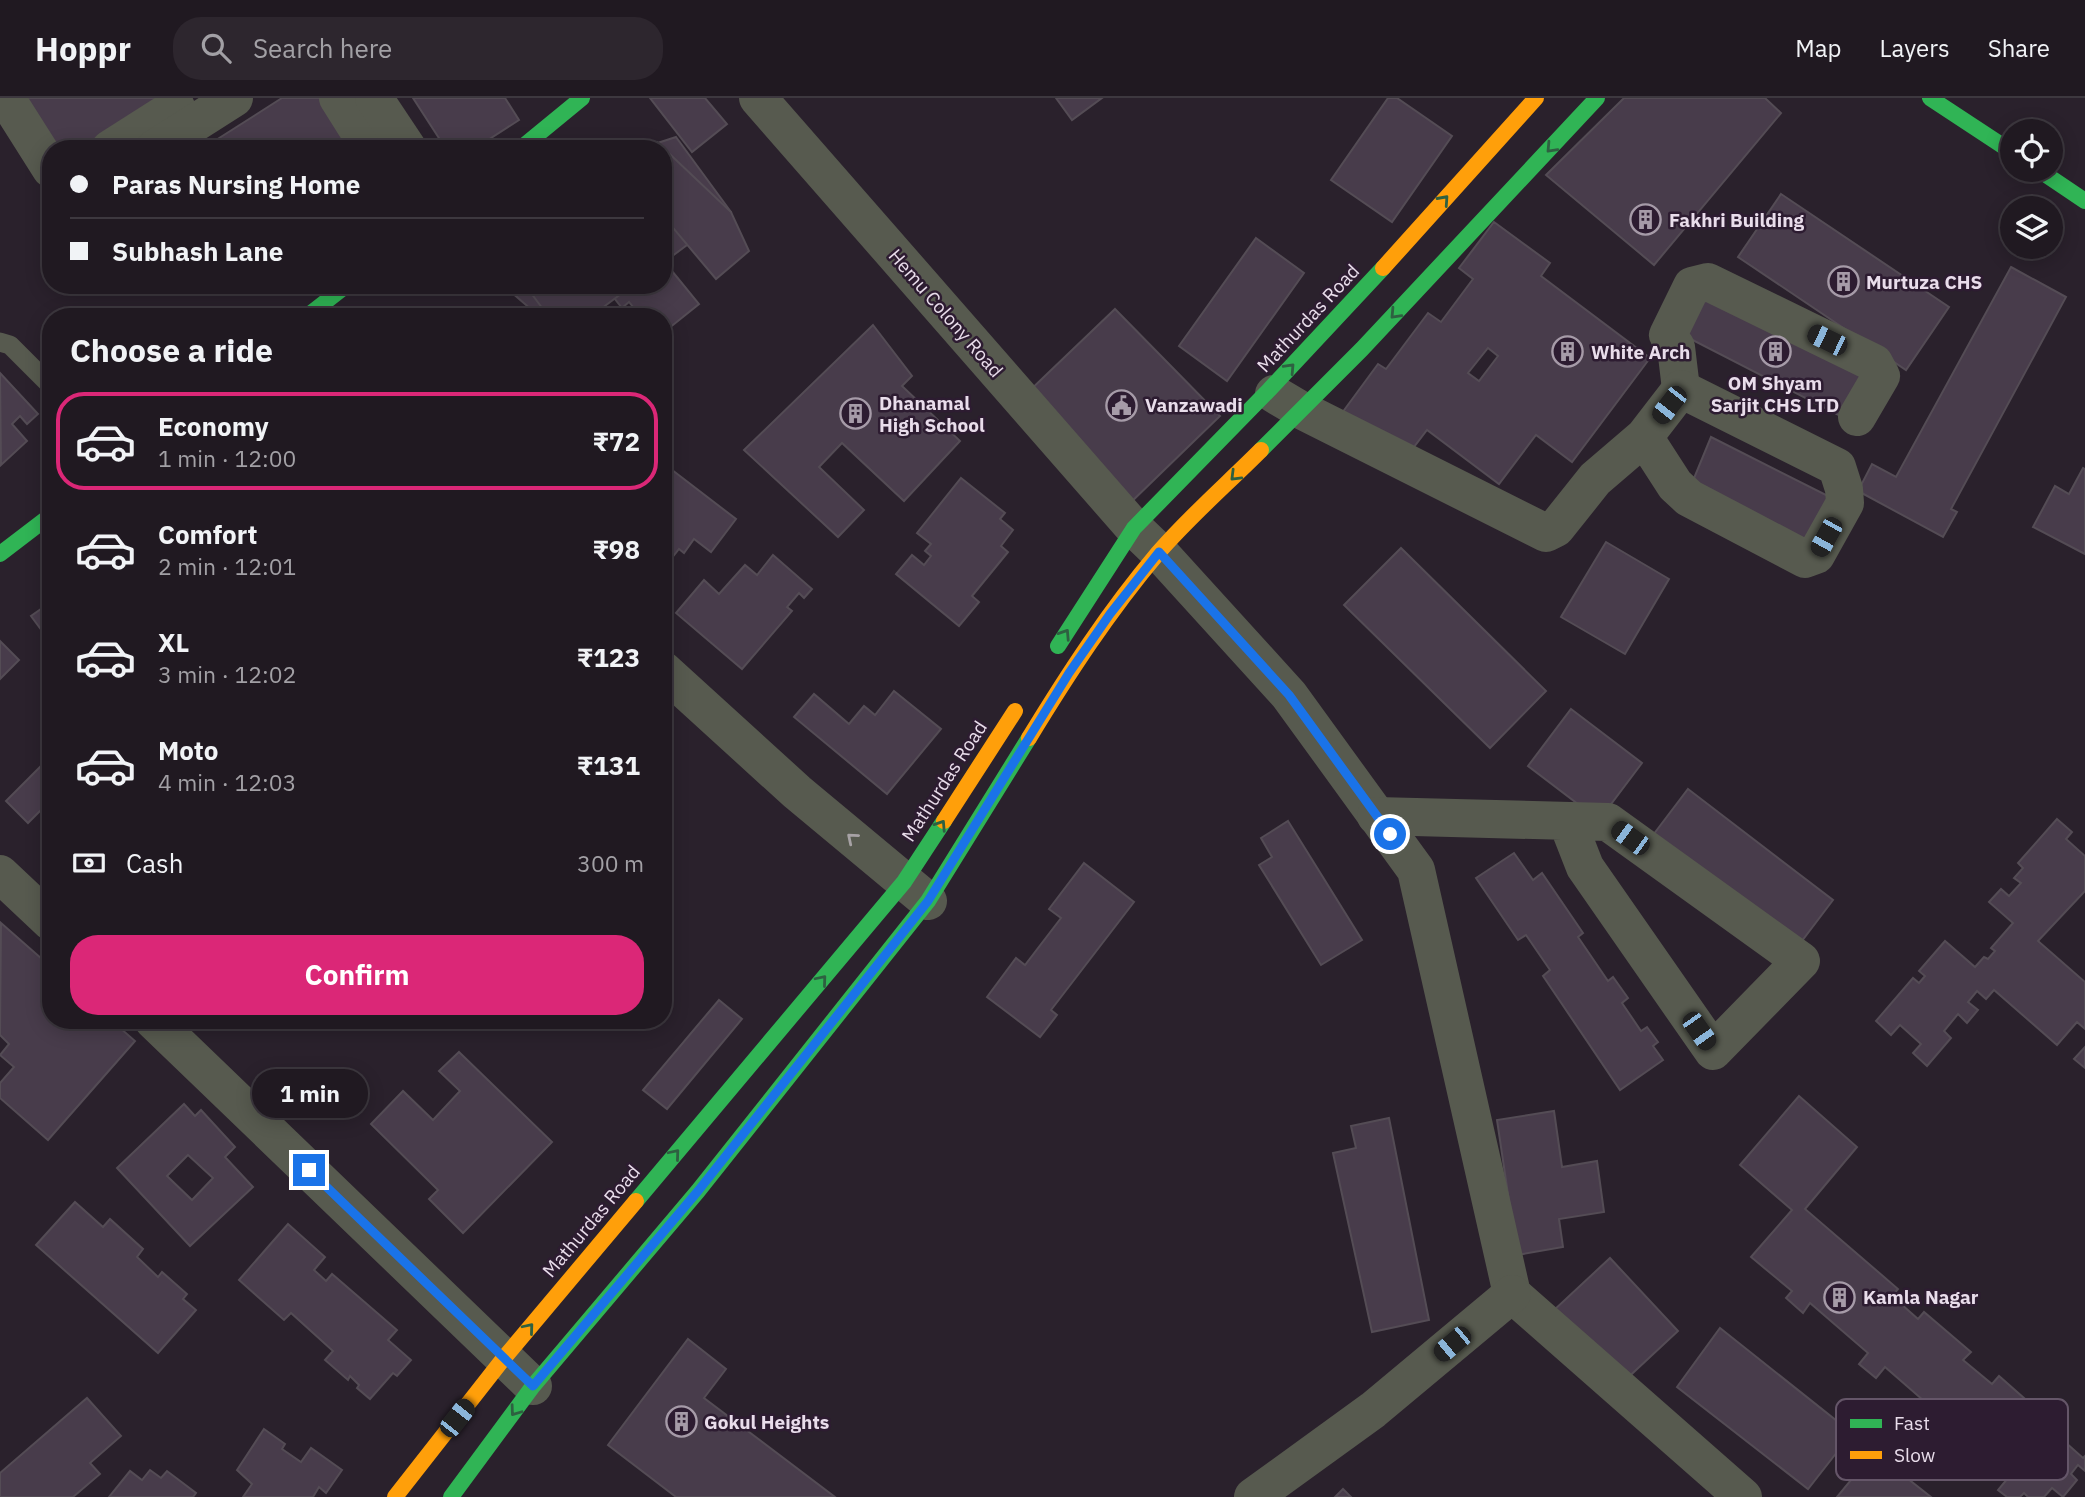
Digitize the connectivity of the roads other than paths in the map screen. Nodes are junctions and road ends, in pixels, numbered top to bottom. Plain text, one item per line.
1 (6, 98) edge
2 (190, 98) edge
3 (234, 98) edge
4 (338, 98) edge
5 (374, 98) edge
6 (582, 98) edge
7 (758, 98) edge
8 (1536, 98) edge
9 (1597, 98) edge
10 (1930, 98) edge
11 (124, 140) edge
12 (168, 140) edge
13 (384, 140) edge
14 (388, 140) edge
15 (531, 140) edge
16 (2000, 144) edge
17 (42, 155) edge
18 (2057, 182) edge
19 (2085, 201) edge
20 (335, 294) edge
21 (318, 308) edge
22 (0, 342) edge
23 (42, 377) edge
24 (1681, 389) junction
25 (1269, 390) junction
26 (1301, 410) junction
27 (1857, 417) dead end
28 (1644, 437) junction
29 (42, 522) edge
30 (1147, 540) junction
31 (0, 554) edge
32 (1052, 654) dead end
33 (672, 678) edge
34 (1023, 699) dead end
35 (1376, 816) junction
36 (1567, 821) junction
37 (0, 874) edge
38 (916, 891) junction
39 (42, 914) edge
40 (162, 1029) edge
41 (1512, 1294) junction
42 (504, 1358) junction
43 (533, 1386) junction
44 (395, 1497) edge
45 (451, 1497) edge
46 (1254, 1497) edge
47 (1743, 1497) edge

1 - 17 street
2 - 11 street
3 - 12 street
4 - 13 street
5 - 14 street
6 - 15 street
7 - 30 street, Hemu Colony Road
25 -> 8 street, Mathurdas Road
9 -> 26 street
10 - 16 street
18 - 19 street
20 - 21 street
22 - 23 lane
24 - 27 street
24 - 28 street
24 - 28 street
25 - 26 street
25 - 30 street, Mathurdas Road
26 - 28 street
26 -> 30 street
29 - 31 street
32 -> 30 street, Mathurdas Road
30 - 35 street, Hemu Colony Road
30 - 38 street
38 -> 33 street
38 -> 34 street, Mathurdas Road
35 - 36 street
35 - 41 street, Hemu Colony Road
36 - 36 street
37 - 39 street
42 -> 38 street, Mathurdas Road
38 - 43 street
40 - 42 street
41 - 46 street
41 - 47 street
42 - 43 street
42 - 44 street, Mathurdas Road
43 -> 45 street

